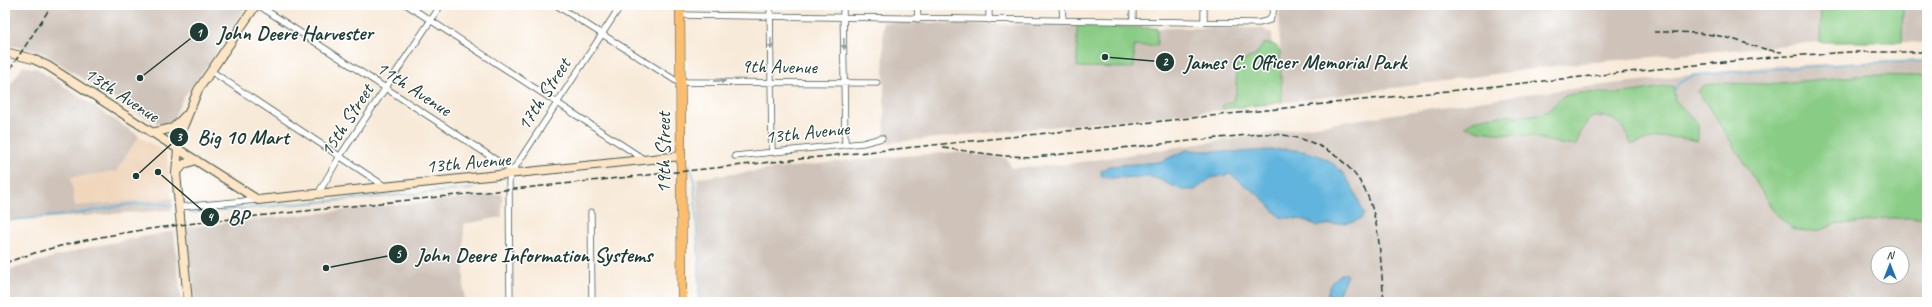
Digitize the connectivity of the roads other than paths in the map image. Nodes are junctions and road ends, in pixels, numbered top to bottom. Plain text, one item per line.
1 (257, 5) edge
2 (407, 5) edge
3 (440, 5) edge
4 (556, 5) edge
5 (621, 5) edge
6 (680, 5) edge
7 (770, 5) edge
8 (843, 5) edge
9 (918, 5) edge
10 (989, 5) edge
11 (1062, 5) edge
12 (1133, 5) edge
13 (1204, 5) edge
14 (1274, 5) edge
15 (680, 15) junction
16 (770, 16) junction
17 (843, 17) junction
18 (918, 19) junction
19 (431, 20) junction
20 (989, 20) junction
21 (1063, 20) junction
22 (1133, 21) junction
23 (1204, 22) junction
24 (602, 35) junction
25 (5, 52) edge
26 (211, 71) junction
27 (771, 82) junction
28 (845, 82) junction
29 (681, 83) junction
30 (877, 83) dead end
31 (386, 88) junction
32 (557, 102) junction
33 (188, 113) junction
34 (151, 133) junction
35 (882, 138) dead end
36 (845, 145) junction
37 (178, 148) junction
38 (772, 152) junction
39 (340, 156) junction
40 (681, 156) junction
41 (734, 156) dead end
42 (196, 160) junction
43 (646, 161) junction
44 (176, 173) junction
45 (512, 173) junction
46 (387, 187) junction
47 (318, 194) junction
48 (258, 200) junction
49 (179, 207) junction
50 (592, 212) dead end
51 (188, 302) edge
52 (510, 302) edge
53 (592, 302) edge
54 (682, 302) edge

1 - 26 street
1 - 31 street, 11th Avenue
2 - 19 street
3 - 19 street, 15th Street
4 - 24 street
5 - 24 street, 17th Street
6 - 15 main road, 19th Street
7 - 16 street
8 - 17 street
9 - 18 street
10 - 20 street
11 - 21 street
12 - 22 street
13 - 23 street
14 - 23 street
15 - 16 street
15 - 29 main road, 19th Street
16 - 17 street
16 -> 27 street
17 - 18 street
17 -> 28 street
18 - 20 street
19 - 31 street, 15th Street
19 - 32 street
20 - 21 street
21 - 22 street
22 - 23 street
24 - 29 street
24 - 32 street, 17th Street
25 - 34 street, 13th Avenue
26 - 33 street
26 - 39 street
27 - 28 street, 9th Avenue
29 -> 27 street, 9th Avenue
27 - 38 street
28 - 30 street, 9th Avenue
28 - 36 street
29 - 40 main road, 19th Street
31 - 39 street, 15th Street
31 - 45 street, 11th Avenue
32 - 43 street
32 - 45 street, 17th Street
33 - 34 street
33 - 37 street
34 - 37 street, 13th Avenue
35 - 36 street, 13th Avenue
36 - 38 street, 13th Avenue
37 - 42 street, 13th Avenue
37 - 44 street
38 - 41 street, 13th Avenue
39 - 46 street
39 - 47 street, 15th Street
40 - 43 street, 13th Avenue
40 - 54 main road, 19th Street
42 - 44 street
42 - 48 street, 13th Avenue
43 - 45 street, 13th Avenue
44 - 49 street
45 - 46 street, 13th Avenue
45 - 52 street, 17th Street
46 - 47 street, 13th Avenue
47 - 48 street, 13th Avenue
48 - 49 street, 13th Avenue
49 - 51 street
50 - 53 street

